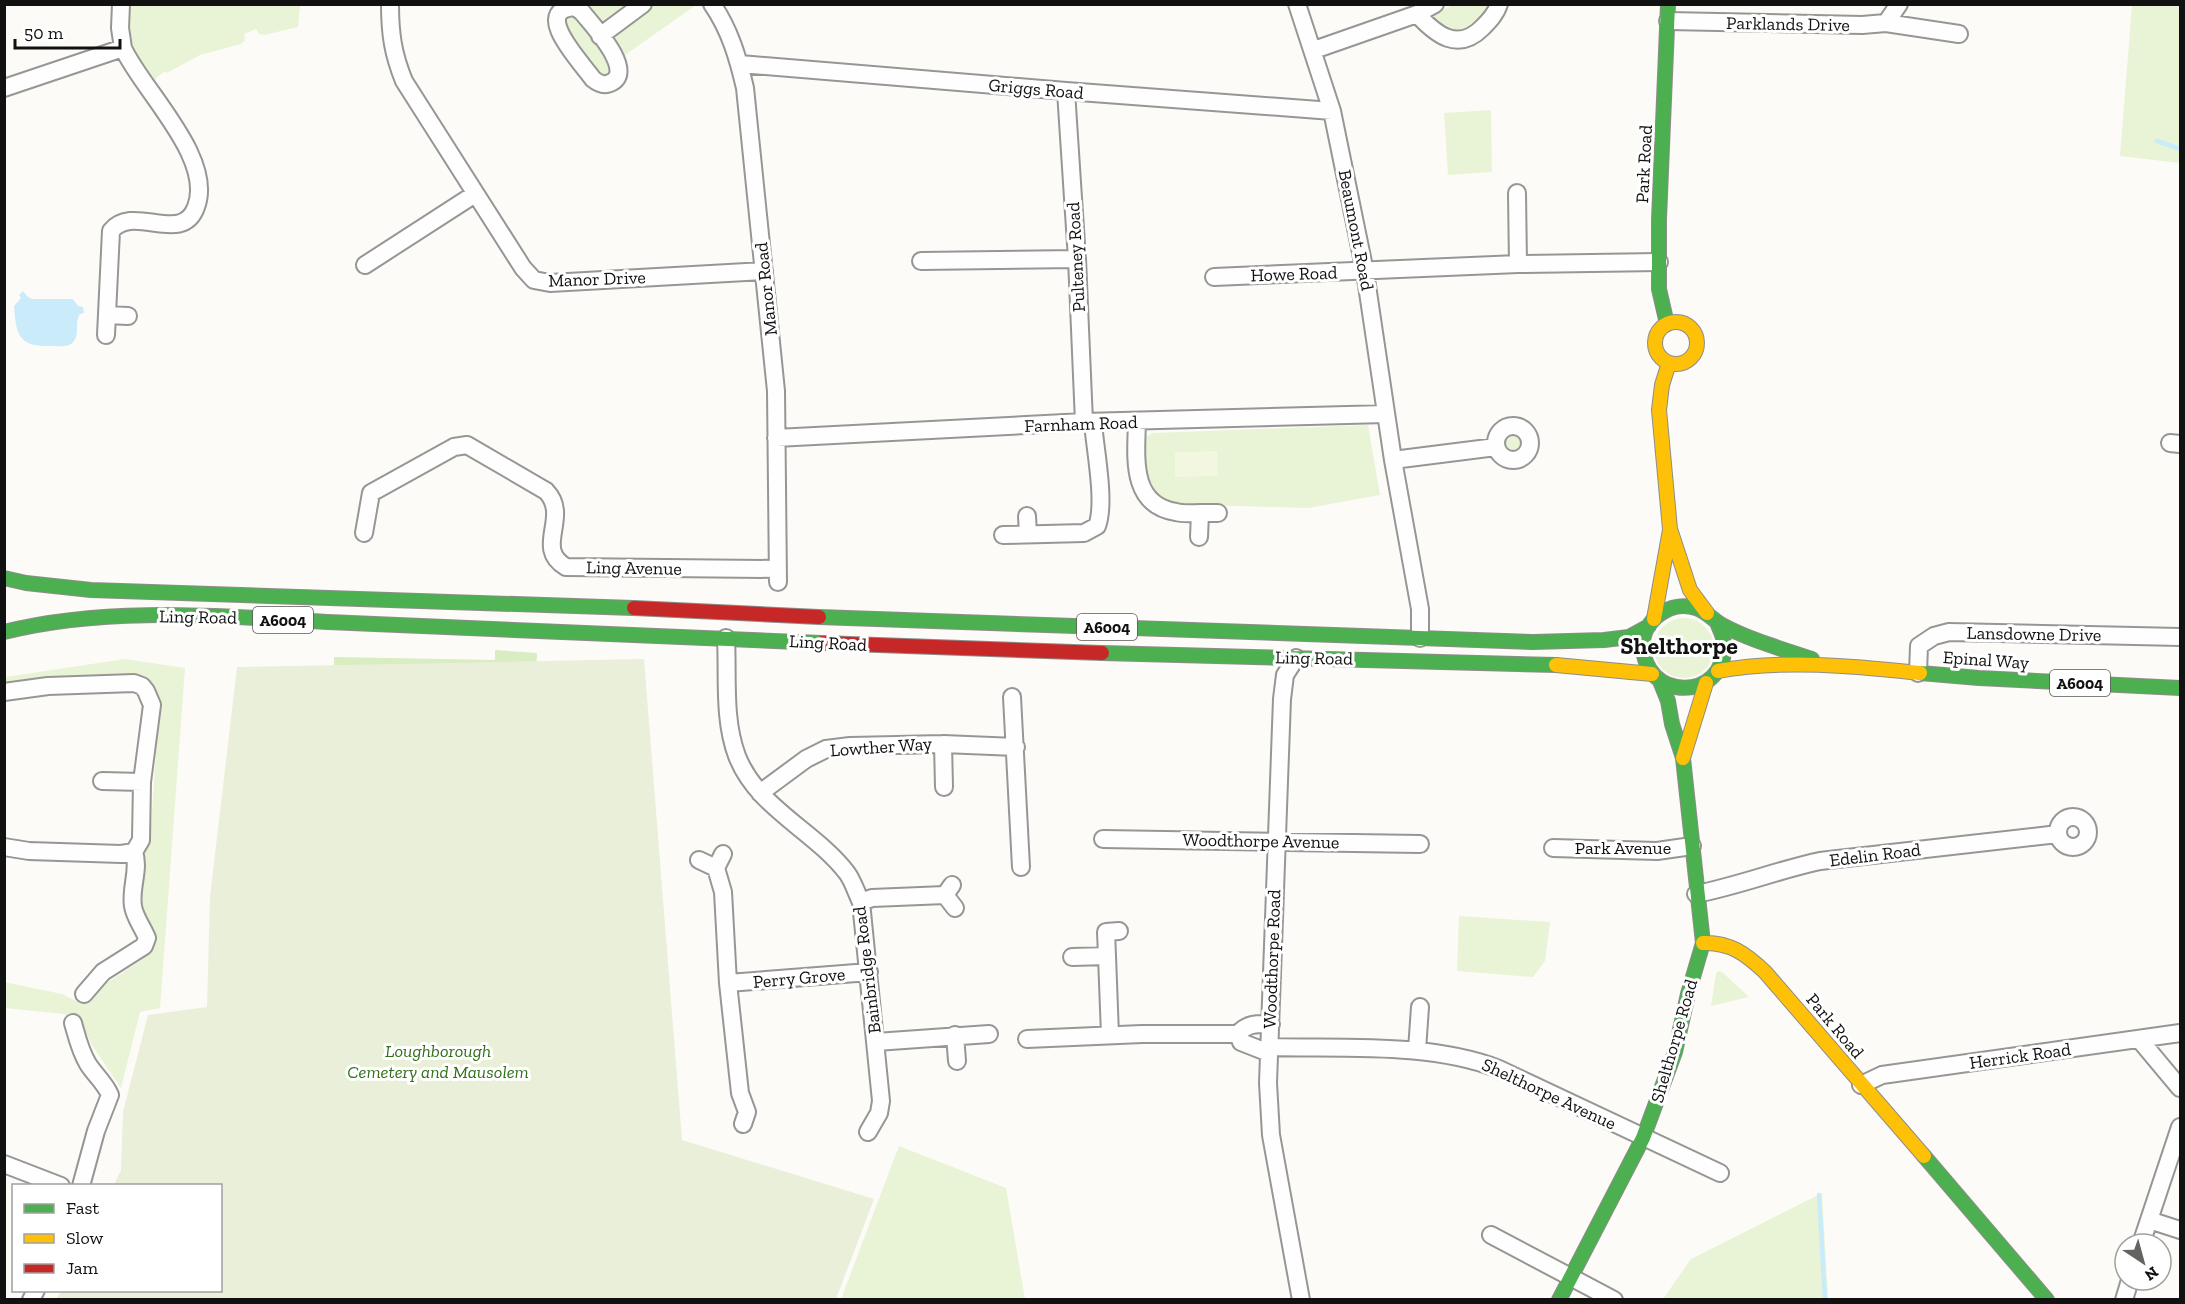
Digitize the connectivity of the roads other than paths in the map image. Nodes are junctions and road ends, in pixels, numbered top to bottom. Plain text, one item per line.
1 (121, 4) edge
2 (390, 4) edge
3 (643, 4) edge
4 (712, 4) edge
5 (1297, 4) edge
6 (1434, 4) edge
7 (1499, 4) edge
8 (1899, 4) edge
9 (1668, 13) edge
10 (1417, 14) junction
11 (1886, 22) junction
12 (1959, 34) dead end
13 (600, 36) junction
14 (123, 48) junction
15 (1314, 50) junction
16 (740, 64) junction
17 (4, 88) edge
18 (1066, 91) junction
19 (1332, 111) junction
20 (1517, 193) dead end
21 (476, 194) junction
22 (1077, 259) junction
23 (921, 261) dead end
24 (1659, 262) junction
25 (1518, 264) junction
26 (365, 265) dead end
27 (764, 271) junction
28 (1365, 272) junction
29 (1214, 276) dead end
30 (107, 315) junction
31 (128, 316) dead end
32 (1667, 324) junction
33 (106, 335) dead end
34 (1669, 363) junction
35 (1386, 414) junction
36 (1137, 422) junction
37 (1088, 423) junction
38 (776, 438) junction
39 (1496, 447) dead end
40 (1393, 460) junction
41 (1200, 513) junction
42 (1218, 513) dead end
43 (1027, 516) dead end
44 (1670, 529) junction
45 (364, 532) dead end
46 (1028, 534) junction
47 (1003, 535) dead end
48 (1199, 537) dead end
49 (777, 576) joint
50 (4, 578) edge
51 (1712, 618) junction
52 (1651, 622) junction
53 (4, 632) edge
54 (1325, 635) junction
55 (2181, 637) edge
56 (726, 638) junction
57 (1420, 638) junction
58 (1296, 658) junction
59 (1826, 664) junction
60 (1718, 671) junction
61 (1918, 673) junction
62 (1656, 678) junction
63 (1706, 683) junction
64 (2181, 688) edge
65 (4, 692) edge
66 (1012, 697) dead end
67 (943, 744) junction
68 (1016, 747) junction
69 (1683, 758) junction
70 (102, 781) dead end
71 (142, 782) junction
72 (944, 787) dead end
73 (760, 793) junction
74 (2058, 834) dead end
75 (1103, 839) dead end
76 (1277, 841) junction
77 (1420, 844) dead end
78 (1692, 846) junction
79 (4, 848) edge
80 (1553, 848) dead end
81 (134, 852) junction
82 (699, 860) dead end
83 (1021, 867) dead end
84 (1696, 894) junction
85 (951, 896) dead end
86 (861, 902) junction
87 (1119, 931) dead end
88 (1703, 944) junction
89 (1107, 956) junction
90 (1072, 957) dead end
91 (869, 972) junction
92 (728, 983) junction
93 (84, 994) dead end
94 (1420, 1007) dead end
95 (73, 1023) dead end
96 (1270, 1024) junction
97 (2181, 1033) edge
98 (989, 1034) dead end
99 (1238, 1034) junction
100 (956, 1035) junction
101 (1110, 1035) junction
102 (1027, 1039) dead end
103 (2139, 1039) junction
104 (876, 1042) junction
105 (1269, 1050) junction
106 (1417, 1050) junction
107 (957, 1061) dead end
108 (1861, 1085) junction
109 (2181, 1088) edge
110 (750, 1115) dead end
111 (2181, 1127) edge
112 (866, 1135) dead end
113 (1643, 1138) junction
114 (4, 1164) edge
115 (1720, 1173) dead end
116 (83, 1181) edge
117 (58, 1184) edge
118 (2149, 1220) junction
119 (2181, 1230) edge
120 (2145, 1232) edge
121 (1491, 1235) dead end
122 (1571, 1276) junction
123 (1301, 1299) edge
124 (1559, 1299) edge
125 (1614, 1299) edge
126 (2047, 1299) edge

1 - 14 street
2 - 21 street, Manor Drive
3 - 13 street
4 - 16 street, Manor Road
5 - 15 street, Beaumont Road
6 - 10 street
7 - 10 street
8 - 11 street
9 - 11 street, Parklands Drive
9 - 24 main road, Park Road
10 - 15 street
11 - 12 street, Parklands Drive
13 - 13 street
14 - 17 street
14 - 30 street
15 - 19 street, Beaumont Road
16 - 18 street, Griggs Road
16 - 27 street, Manor Road
18 - 19 street, Griggs Road
18 - 22 street, Pulteney Road
19 - 28 street, Beaumont Road
20 - 25 street
21 - 26 street
21 - 27 street, Manor Drive
22 - 23 street
22 - 37 street, Pulteney Road
24 - 25 street, Howe Road
24 - 32 main road, Park Road
25 - 28 street, Howe Road
27 - 38 street, Manor Road
28 - 29 street, Howe Road
28 - 35 street, Beaumont Road
30 - 31 street
30 - 33 street
32 - 34 main road
32 - 34 main road
34 - 44 main road
35 - 36 street, Farnham Road
35 - 40 street, Beaumont Road
36 - 37 street, Farnham Road
36 - 41 street
37 - 38 street, Farnham Road
37 - 46 street, Pulteney Road
38 - 49 street, Manor Road
39 - 40 street
40 - 57 street, Beaumont Road
41 - 42 street
41 - 48 street
43 - 46 street
44 - 51 main road
44 - 52 main road
45 - 49 street, Ling Avenue
46 - 47 street
50 - 54 main road, Ling Road / A6004
51 - 52 main road, A6004
51 - 59 main road, Epinal Way / A6004
51 - 60 main road
52 - 57 main road, Ling Road / A6004
52 - 62 main road
53 - 56 main road, Ling Road / A6004
54 - 57 main road, Ling Road / A6004
54 - 58 main road, Woodthorpe Road
55 - 61 street, Lansdowne Drive
56 - 58 main road, Ling Road / A6004
56 - 73 street, Bainbridge Road
58 - 62 main road, Ling Road / A6004
58 - 76 street, Woodthorpe Road
59 - 60 main road, Epinal Way / A6004
59 - 61 main road, Epinal Way / A6004
60 - 63 main road
61 - 64 main road, Epinal Way / A6004
62 - 63 main road, A6004
62 - 69 main road
63 - 69 main road
65 - 71 street
66 - 68 street
67 - 68 street, Lowther Way
67 - 72 street, Lowther Way
67 - 73 street, Lowther Way
68 - 83 street
69 - 78 main road
70 - 71 street
71 - 81 street
73 - 86 street, Bainbridge Road
74 - 84 street, Edelin Road
75 - 76 street, Woodthorpe Avenue
76 - 77 street, Woodthorpe Avenue
76 - 96 street, Woodthorpe Road
78 - 80 street, Park Avenue
78 - 84 main road
79 - 81 street
81 - 93 street
82 - 92 street, Perry Grove
84 - 88 main road
85 - 86 street
86 - 91 street, Bainbridge Road
87 - 89 street
88 - 108 main road, Park Road
88 - 113 main road, Shelthorpe Road
89 - 90 street
89 - 101 street
91 - 92 street, Perry Grove
91 - 104 street, Bainbridge Road
92 - 110 street, Perry Grove
94 - 106 street
95 - 116 street
96 - 99 street
96 - 105 street, Woodthorpe Road
97 - 103 street, Herrick Road
98 - 100 street
99 - 101 street
99 - 105 street, Shelthorpe Avenue
100 - 104 street
100 - 107 street
101 - 102 street
103 - 108 street, Herrick Road
103 - 109 street
104 - 112 street, Bainbridge Road
105 - 106 street, Shelthorpe Avenue
105 - 123 street, Woodthorpe Road
106 - 113 street, Shelthorpe Avenue
108 - 126 main road, Park Road
111 - 118 street
113 - 115 street
113 - 122 main road, Shelthorpe Road
114 - 117 street
118 - 119 street
118 - 120 street
121 - 122 street
122 - 124 main road, Shelthorpe Road
122 - 125 street

